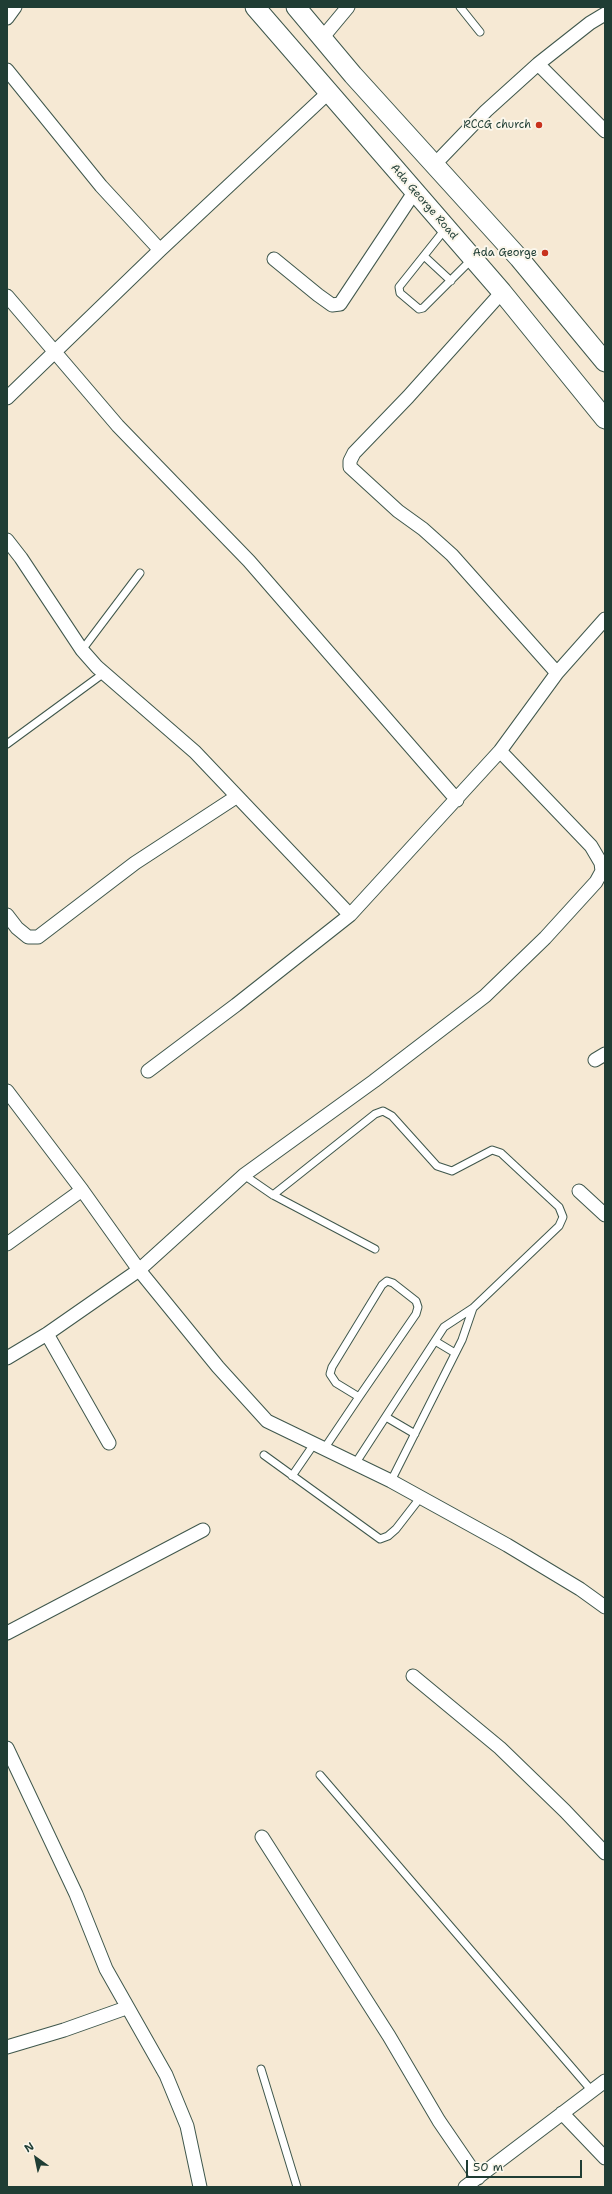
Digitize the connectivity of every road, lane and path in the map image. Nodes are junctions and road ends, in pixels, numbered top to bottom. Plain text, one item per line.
1 (15, 7) edge
2 (255, 7) edge
3 (296, 7) edge
4 (348, 7) edge
5 (460, 7) edge
6 (605, 14) edge
7 (7, 18) edge
8 (480, 32) dead end
9 (323, 37) junction
10 (538, 64) junction
11 (7, 70) edge
12 (328, 92) junction
13 (605, 131) edge
14 (434, 165) junction
15 (415, 191) junction
16 (446, 228) junction
17 (160, 250) junction
18 (424, 256) junction
19 (473, 258) junction
20 (274, 259) dead end
21 (451, 281) junction
22 (502, 292) junction
23 (7, 296) edge
24 (54, 353) junction
25 (605, 362) edge
26 (7, 398) edge
27 (605, 419) edge
28 (7, 540) edge
29 (140, 573) dead end
30 (605, 619) edge
31 (82, 650) junction
32 (104, 673) junction
33 (557, 673) junction
34 (7, 744) edge
35 (500, 751) junction
36 (236, 797) junction
37 (457, 800) junction
38 (7, 915) edge
39 (350, 915) junction
40 (148, 1070) dead end
41 (10, 1100) edge
42 (244, 1175) junction
43 (82, 1190) junction
44 (579, 1191) dead end
45 (273, 1195) junction
46 (605, 1215) edge
47 (7, 1244) edge
48 (375, 1249) dead end
49 (139, 1270) junction
50 (473, 1308) junction
51 (47, 1334) junction
52 (435, 1341) junction
53 (455, 1353) junction
54 (7, 1358) edge
55 (359, 1397) junction
56 (386, 1417) junction
57 (415, 1434) junction
58 (109, 1443) dead end
59 (319, 1447) junction
60 (264, 1455) dead end
61 (355, 1464) junction
62 (292, 1476) junction
63 (391, 1481) junction
64 (420, 1498) junction
65 (203, 1530) dead end
66 (605, 1607) edge
67 (7, 1633) edge
68 (413, 1676) dead end
69 (7, 1748) edge
70 (320, 1775) dead end
71 (262, 1837) dead end
72 (605, 1853) edge
73 (126, 2008) junction
74 (7, 2047) edge
75 (261, 2069) dead end
76 (605, 2081) edge
77 (592, 2091) junction
78 (562, 2113) junction
79 (605, 2158) edge
80 (478, 2178) junction
81 (200, 2187) edge
82 (297, 2187) edge
83 (465, 2187) edge

1 - 7 street
2 - 12 main road, Ada George Road
3 - 9 main road
4 - 9 street
5 - 8 lane
6 - 10 street
9 - 14 main road
10 - 13 street
10 - 14 street
11 - 17 street
12 - 15 main road, Ada George Road
12 - 17 street
14 - 25 main road
15 - 16 main road, Ada George Road
15 - 20 street
16 - 18 lane
16 - 19 main road, Ada George Road
17 - 24 street
18 - 21 lane
18 - 21 lane
19 - 21 lane
19 - 22 main road, Ada George Road
22 - 27 main road, Ada George Road
22 - 33 street
23 - 24 street
24 - 26 street
24 - 37 street
28 - 31 street
29 - 31 lane
30 - 33 street
31 - 32 street
32 - 34 lane
32 - 36 street
33 - 35 street
35 - 37 street
35 - 42 street
36 - 38 street
36 - 39 street
37 - 39 street
39 - 40 street
41 - 43 street
42 - 45 lane
42 - 49 street
43 - 47 street
43 - 49 street
44 - 46 street
45 - 48 lane
45 - 50 lane
49 - 51 street
49 - 59 street
50 - 52 lane
50 - 53 lane
51 - 54 street
51 - 58 street
52 - 53 lane
52 - 56 lane
53 - 57 lane
55 - 55 lane
55 - 59 lane
56 - 57 lane
56 - 61 lane
57 - 63 lane
59 - 61 street
59 - 62 lane
60 - 62 lane
61 - 63 street
62 - 64 lane
63 - 64 street
64 - 66 street
65 - 67 street
68 - 72 street
69 - 73 street
70 - 77 lane
71 - 80 street
73 - 74 street
73 - 81 street
75 - 82 lane
76 - 77 street
77 - 78 street
78 - 79 street
78 - 80 street
80 - 83 street

